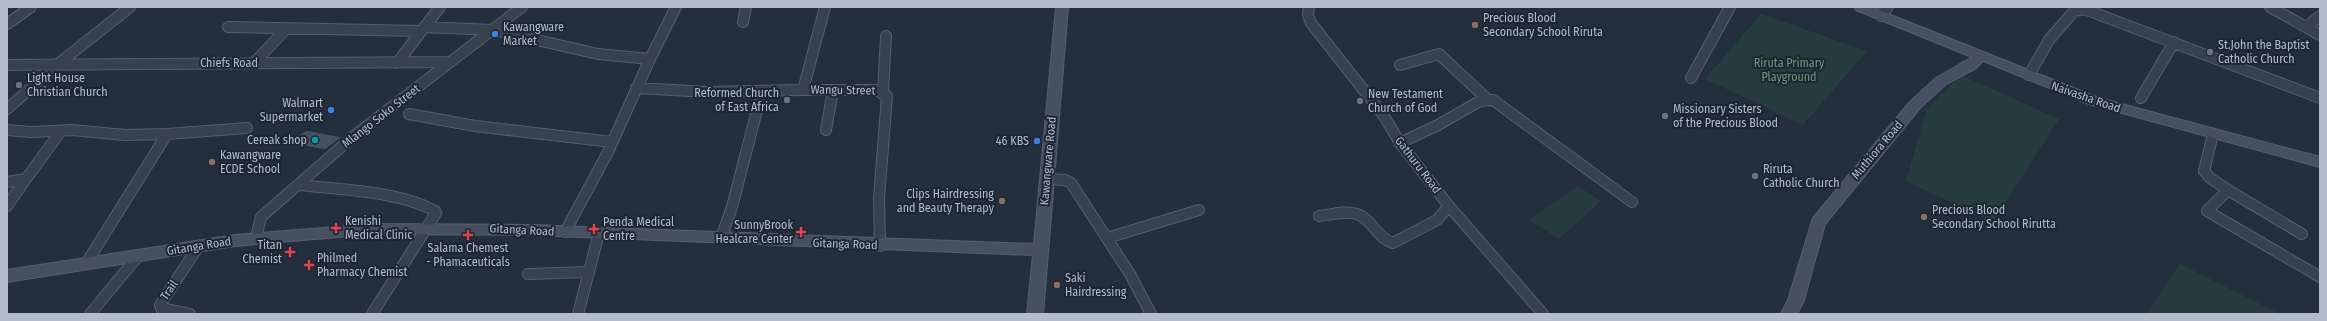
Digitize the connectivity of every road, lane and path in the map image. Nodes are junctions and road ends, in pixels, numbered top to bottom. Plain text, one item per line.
1 (31, 7) edge
2 (130, 7) edge
3 (440, 7) edge
4 (522, 7) edge
5 (676, 7) edge
6 (746, 7) edge
7 (825, 7) edge
8 (1062, 7) edge
9 (1309, 7) edge
10 (1730, 7) edge
11 (1860, 7) edge
12 (2270, 7) edge
13 (1884, 11) edge
14 (2320, 16) edge
15 (743, 22) dead end
16 (7, 24) edge
17 (228, 27) dead end
18 (2306, 27) junction
19 (286, 29) junction
20 (422, 29) junction
21 (493, 30) junction
22 (2320, 35) edge
23 (886, 36) dead end
24 (2174, 42) junction
25 (1981, 56) junction
26 (650, 59) junction
27 (450, 62) junction
28 (398, 63) junction
29 (58, 64) junction
30 (254, 64) junction
31 (7, 65) edge
32 (1400, 65) dead end
33 (2029, 75) junction
34 (1691, 78) dead end
35 (636, 88) junction
36 (803, 90) junction
37 (833, 90) junction
38 (762, 92) junction
39 (883, 92) junction
40 (2141, 98) dead end
41 (2320, 98) edge
42 (1487, 99) junction
43 (7, 109) edge
44 (409, 114) dead end
45 (247, 128) dead end
46 (7, 130) edge
47 (826, 130) dead end
48 (61, 131) junction
49 (168, 134) junction
50 (2214, 134) junction
51 (612, 142) junction
52 (1400, 143) junction
53 (2320, 162) edge
54 (26, 179) junction
55 (1047, 179) junction
56 (7, 182) edge
57 (300, 185) junction
58 (2228, 190) junction
59 (1632, 202) dead end
60 (7, 206) edge
61 (1449, 206) junction
62 (1199, 210) dead end
63 (1319, 216) dead end
64 (427, 228) junction
65 (565, 232) junction
66 (599, 233) junction
67 (2302, 234) dead end
68 (256, 238) junction
69 (721, 238) junction
70 (1107, 238) junction
71 (880, 246) junction
72 (198, 247) junction
73 (1039, 250) junction
74 (139, 255) junction
75 (87, 262) junction
76 (588, 272) junction
77 (528, 274) dead end
78 (7, 276) edge
79 (2320, 277) edge
80 (90, 314) edge
81 (190, 314) edge
82 (372, 314) edge
83 (578, 314) edge
84 (1035, 314) edge
85 (1151, 314) edge
86 (1543, 314) edge
87 (1789, 314) edge

1 - 16 street
2 - 29 street
3 - 20 street
4 - 21 street, Mlango Soko Street
5 - 26 street
6 - 15 street
7 - 36 street, Wangu Street
8 - 55 main road, Kawangware Road
9 - 52 street, Gathuru Road
10 - 34 street
11 - 13 main road, Naivasha Road
12 - 18 street
13 - 25 main road, Naivasha Road
14 - 18 street
17 - 19 street
18 - 22 street
19 - 20 street
19 - 30 street
20 - 21 street
20 - 28 street
21 - 26 street
21 - 27 street, Mlango Soko Street
23 - 39 street
24 - 33 street
24 - 40 street
24 - 41 street
25 - 33 main road, Naivasha Road
25 - 87 main road, Muthiora Road
26 - 35 street
27 - 28 street, Chiefs Road
27 - 57 street, Mlango Soko Street
28 - 30 street, Chiefs Road
29 - 30 street, Chiefs Road
29 - 31 street, Chiefs Road
29 - 43 street
32 - 42 street
33 - 50 main road, Naivasha Road
35 - 38 street
35 - 51 street
36 - 37 street, Wangu Street
36 - 38 street
37 - 39 street, Wangu Street
37 - 47 street
38 - 69 street
39 - 71 street, Wangu Street
42 - 52 street
42 - 59 street
44 - 51 street
45 - 49 street
46 - 48 street
48 - 49 street
48 - 54 street
49 - 75 street
50 - 53 main road, Naivasha Road
50 - 58 street
51 - 65 street
52 - 61 street, Gathuru Road
54 - 56 street
54 - 60 street
55 - 70 street
55 - 73 main road, Kawangware Road
57 - 64 street
57 - 68 street, Mlango Soko Street
58 - 67 street
58 - 79 street
61 - 63 street
61 - 86 street, Gathuru Road
62 - 70 street
64 - 65 main road, Gitanga Road
64 - 68 main road, Gitanga Road
64 - 82 street
65 - 66 main road, Gitanga Road
66 - 69 main road, Gitanga Road
66 - 76 street
68 - 72 main road, Gitanga Road
69 - 71 main road, Gitanga Road
70 - 85 street
71 - 73 main road, Gitanga Road
72 - 74 main road, Gitanga Road
72 - 81 street, Trail
73 - 84 main road, Kawangware Road
74 - 75 main road, Gitanga Road
74 - 80 street
75 - 78 main road, Gitanga Road
76 - 77 street
76 - 83 street

